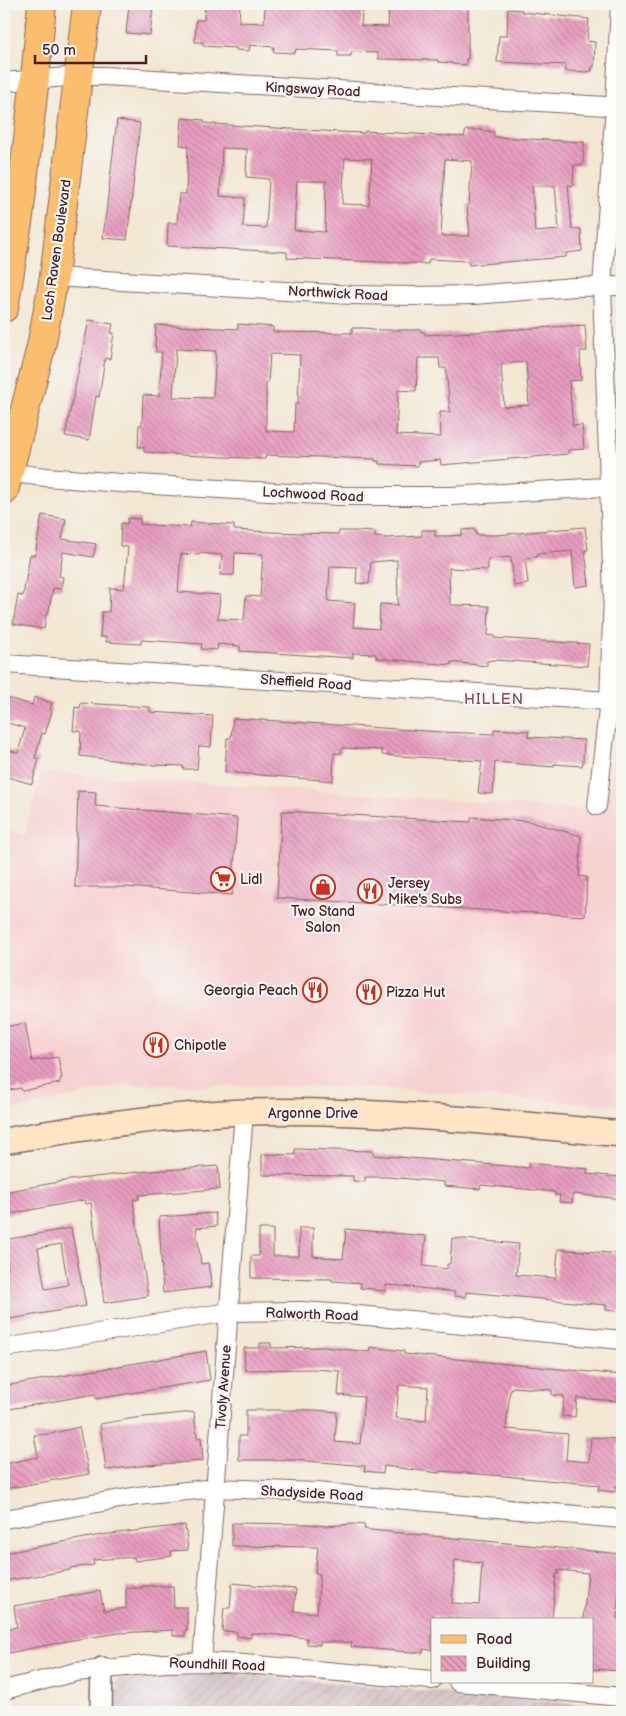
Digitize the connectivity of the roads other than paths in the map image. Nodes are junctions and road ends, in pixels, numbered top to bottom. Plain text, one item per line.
1 (42, 4) edge
2 (87, 4) edge
3 (620, 4) edge
4 (80, 76) junction
5 (35, 78) junction
6 (4, 82) edge
7 (619, 107) edge
8 (54, 278) junction
9 (602, 286) junction
10 (622, 286) edge
11 (4, 308) edge
12 (5, 479) edge
13 (616, 487) edge
14 (4, 664) edge
15 (608, 701) junction
16 (597, 806) dead end
17 (244, 1112) junction
18 (622, 1134) edge
19 (4, 1141) edge
20 (229, 1312) junction
21 (622, 1340) edge
22 (4, 1348) edge
23 (216, 1488) junction
24 (4, 1519) edge
25 (622, 1519) edge
26 (202, 1662) junction
27 (102, 1668) junction
28 (431, 1680) edge
29 (480, 1684) edge
30 (4, 1690) edge
31 (622, 1697) edge
32 (102, 1712) edge

1 - 5 main road
2 - 4 main road, Loch Raven Boulevard
3 - 7 street
4 - 5 street, Kingsway Road
4 - 7 street, Kingsway Road
4 - 8 main road, Loch Raven Boulevard
5 - 6 street, Kingsway Road
5 - 11 main road
7 - 9 street
8 - 9 street, Northwick Road
8 - 12 main road, Loch Raven Boulevard
9 - 10 street, Northwick Road
9 - 13 street
12 - 13 street, Lochwood Road
13 - 15 street
14 - 15 street, Sheffield Road
15 - 16 street
17 - 18 main road, Argonne Drive
17 - 19 main road, Argonne Drive
17 - 20 street, Tivoly Avenue
20 - 21 street, Ralworth Road
20 - 22 street, Ralworth Road
20 - 23 street, Tivoly Avenue
23 - 24 street, Shadyside Road
23 - 25 street, Shadyside Road
23 - 26 street, Tivoly Avenue
26 - 27 street, Roundhill Road
26 - 28 street, Roundhill Road
27 - 30 street, Roundhill Road
27 - 32 street
29 - 31 street

